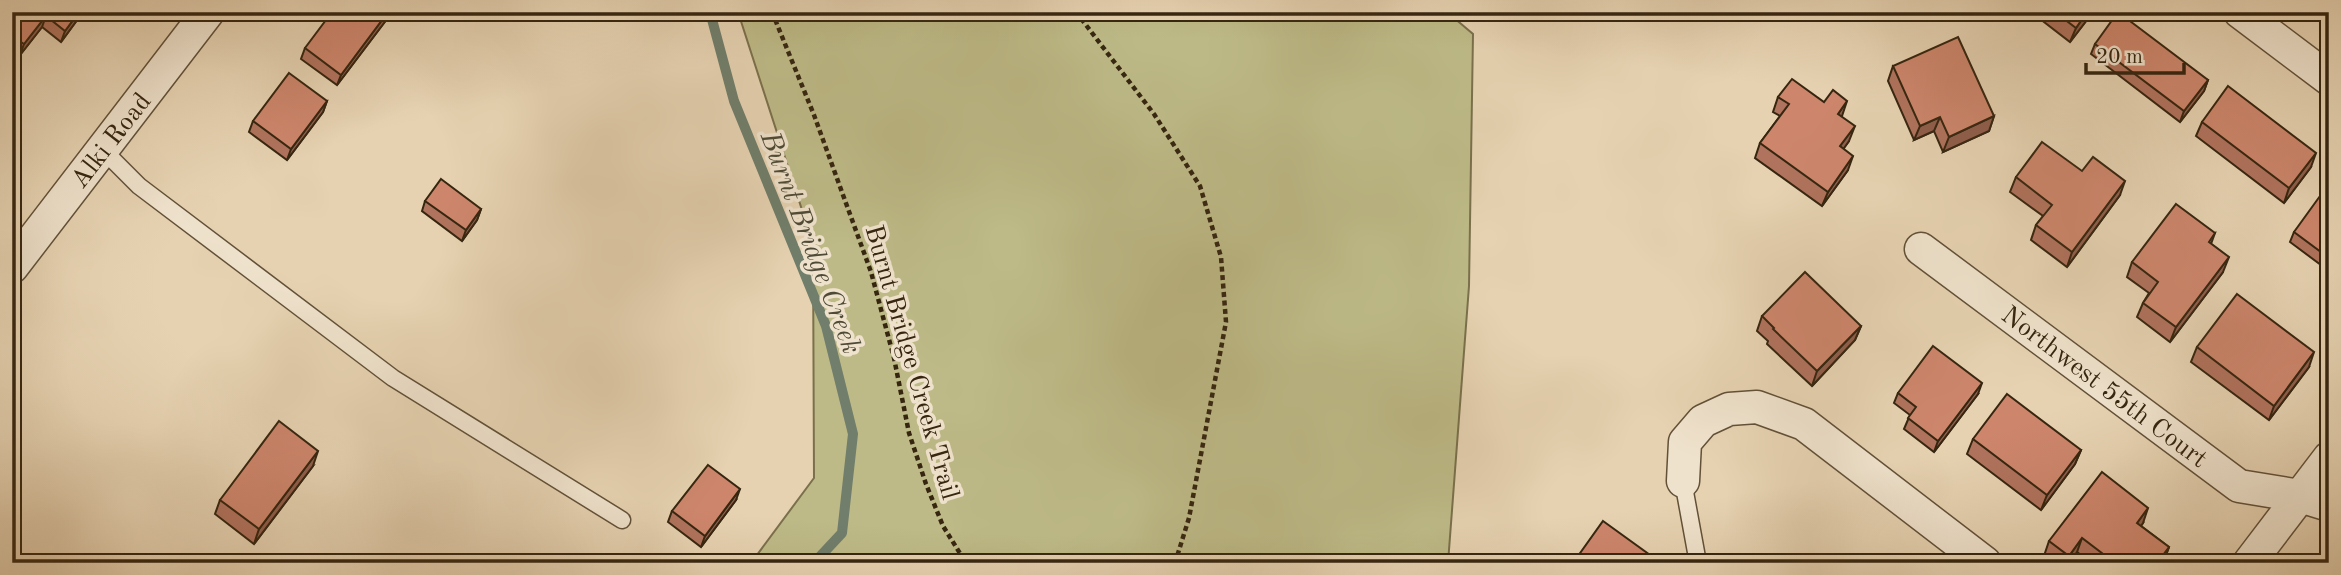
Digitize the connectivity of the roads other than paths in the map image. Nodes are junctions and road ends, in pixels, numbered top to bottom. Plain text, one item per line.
1 (208, 12) edge
2 (2241, 12) edge
3 (2329, 79) edge
4 (103, 150) junction
5 (1921, 249) dead end
6 (12, 267) edge
7 (2329, 458) edge
8 (1683, 481) joint
9 (2314, 500) edge
10 (622, 520) dead end
11 (1698, 563) edge
12 (1985, 563) edge
13 (2249, 563) edge

1 - 4 street, Alki Road
2 - 3 street
4 - 6 street, Alki Road
4 - 10 lane
5 - 9 street, Northwest 55th Court
7 - 9 street
8 - 11 lane
8 - 12 street
9 - 13 street

